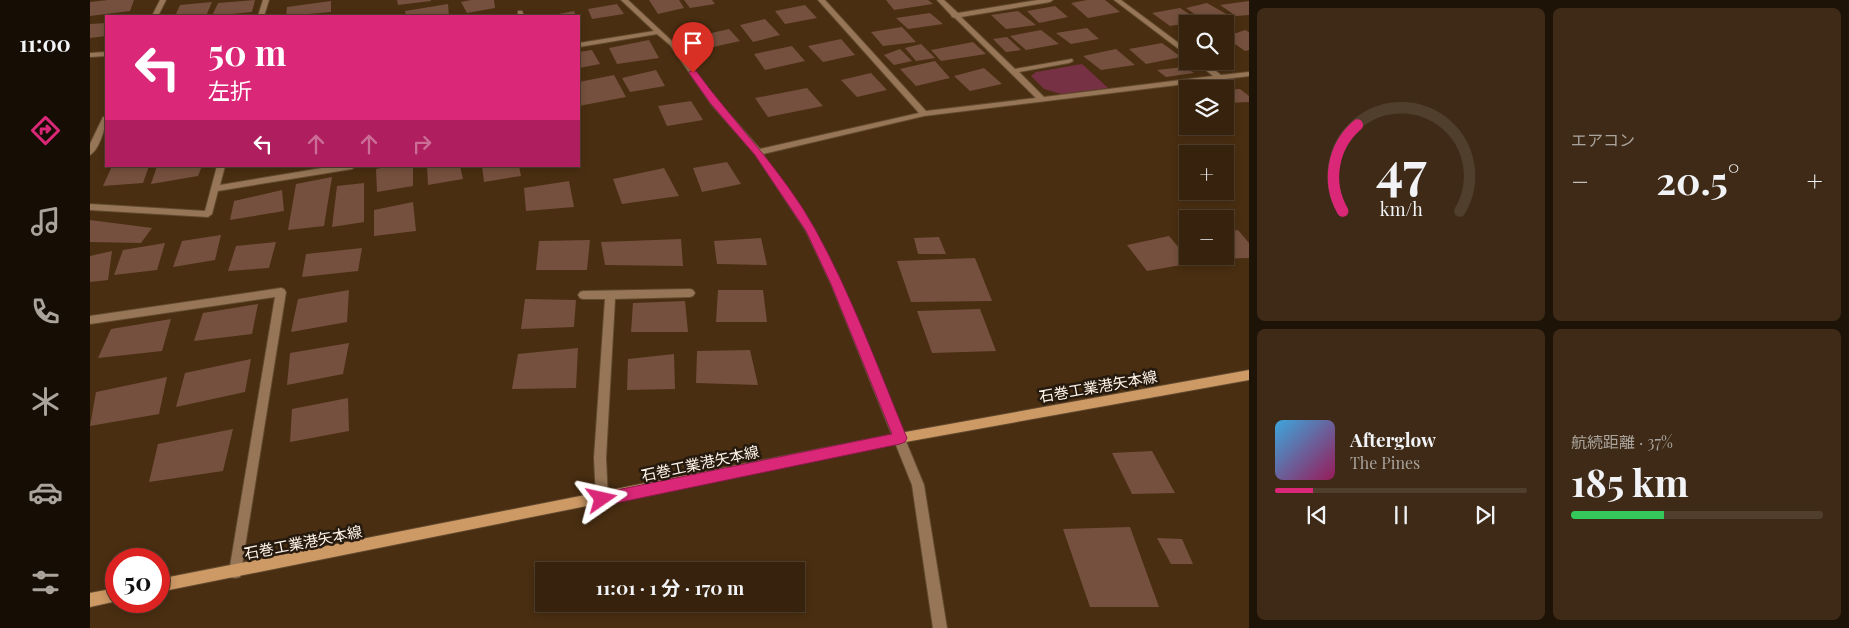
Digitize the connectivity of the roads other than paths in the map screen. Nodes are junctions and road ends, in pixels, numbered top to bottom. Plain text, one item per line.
1 (163, 0) edge
2 (266, 0) edge
3 (624, 0) edge
4 (822, 0) edge
5 (940, 0) edge
6 (1050, 0) edge
7 (1117, 0) edge
8 (156, 15) edge
9 (261, 15) edge
10 (954, 16) junction
11 (659, 32) junction
12 (580, 45) edge
13 (1179, 47) edge
14 (105, 54) edge
15 (90, 56) edge
16 (1069, 61) dead end
17 (1210, 70) edge
18 (1012, 71) junction
19 (1249, 74) edge
20 (1221, 79) junction
21 (1044, 100) junction
22 (924, 114) junction
23 (105, 121) edge
24 (100, 133) junction
25 (90, 134) edge
26 (90, 152) edge
27 (758, 152) junction
28 (221, 167) edge
29 (346, 167) edge
30 (215, 189) junction
31 (90, 207) edge
32 (690, 293) dead end
33 (583, 295) dead end
34 (610, 295) junction
35 (90, 320) edge
36 (1249, 374) edge
37 (900, 438) junction
38 (602, 499) junction
39 (235, 572) junction
40 (170, 584) edge
41 (105, 597) edge
42 (90, 600) edge
43 (940, 628) edge

1 - 8 street
2 - 9 street
3 - 11 street
4 - 22 street
5 - 10 street
6 - 10 street
7 - 13 street
10 - 18 street
11 - 12 street
11 - 27 street
14 - 15 street
16 - 18 street
17 - 20 street
18 - 21 street
19 - 20 street
20 - 21 street
21 - 22 street
22 - 27 street
23 - 24 street
24 - 25 street
24 - 26 street
27 - 37 street
28 - 30 street
29 - 30 street
30 - 31 street
32 - 34 street
33 - 34 street
34 - 38 street
35 - 39 street
36 - 37 main road, 石巻工業港矢本線
37 - 38 main road, 石巻工業港矢本線
37 - 43 street
38 - 39 main road, 石巻工業港矢本線
39 - 40 main road, 石巻工業港矢本線
41 - 42 main road

